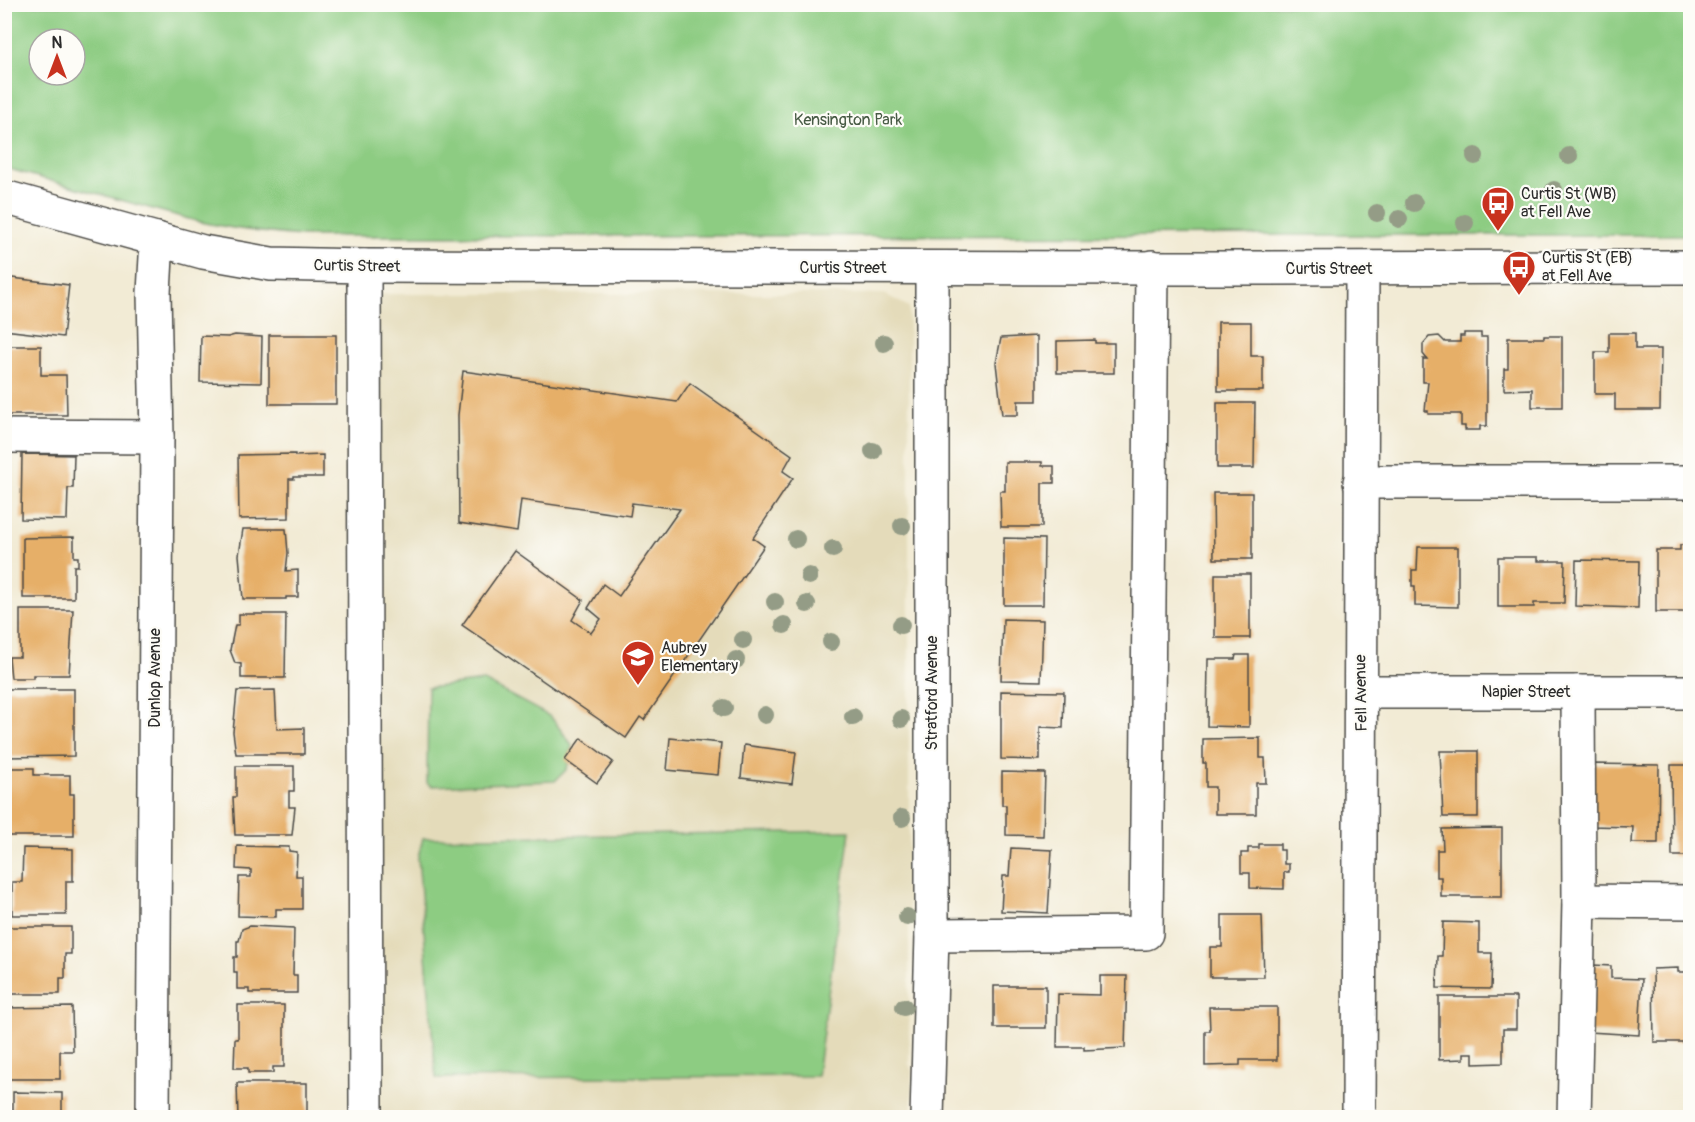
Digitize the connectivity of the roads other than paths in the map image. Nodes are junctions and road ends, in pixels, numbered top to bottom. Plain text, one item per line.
1 (4, 197) edge
2 (157, 239) junction
3 (364, 266) junction
4 (1152, 267) junction
5 (1690, 267) edge
6 (932, 268) junction
7 (1362, 268) junction
8 (4, 436) edge
9 (157, 437) junction
10 (1360, 482) junction
11 (1690, 482) edge
12 (1362, 692) junction
13 (1578, 692) junction
14 (1690, 692) edge
15 (1579, 901) junction
16 (1690, 902) edge
17 (932, 935) junction
18 (153, 1118) edge
19 (366, 1118) edge
20 (927, 1118) edge
21 (1359, 1118) edge
22 (1574, 1118) edge

1 - 2 street, Curtis Street
2 - 3 street, Curtis Street
2 - 9 street, Dunlop Avenue
3 - 6 street, Curtis Street
3 - 19 street
4 - 6 street, Curtis Street
4 - 7 street, Curtis Street
4 - 17 street
5 - 7 street, Curtis Street
6 - 17 street, Stratford Avenue
7 - 10 street, Fell Avenue
8 - 9 street
9 - 18 street, Dunlop Avenue
10 - 11 street
10 - 12 street, Fell Avenue
12 - 13 street, Napier Street
12 - 21 street, Fell Avenue
13 - 14 street, Napier Street
13 - 15 street
15 - 16 street
15 - 22 street
17 - 20 street, Stratford Avenue

